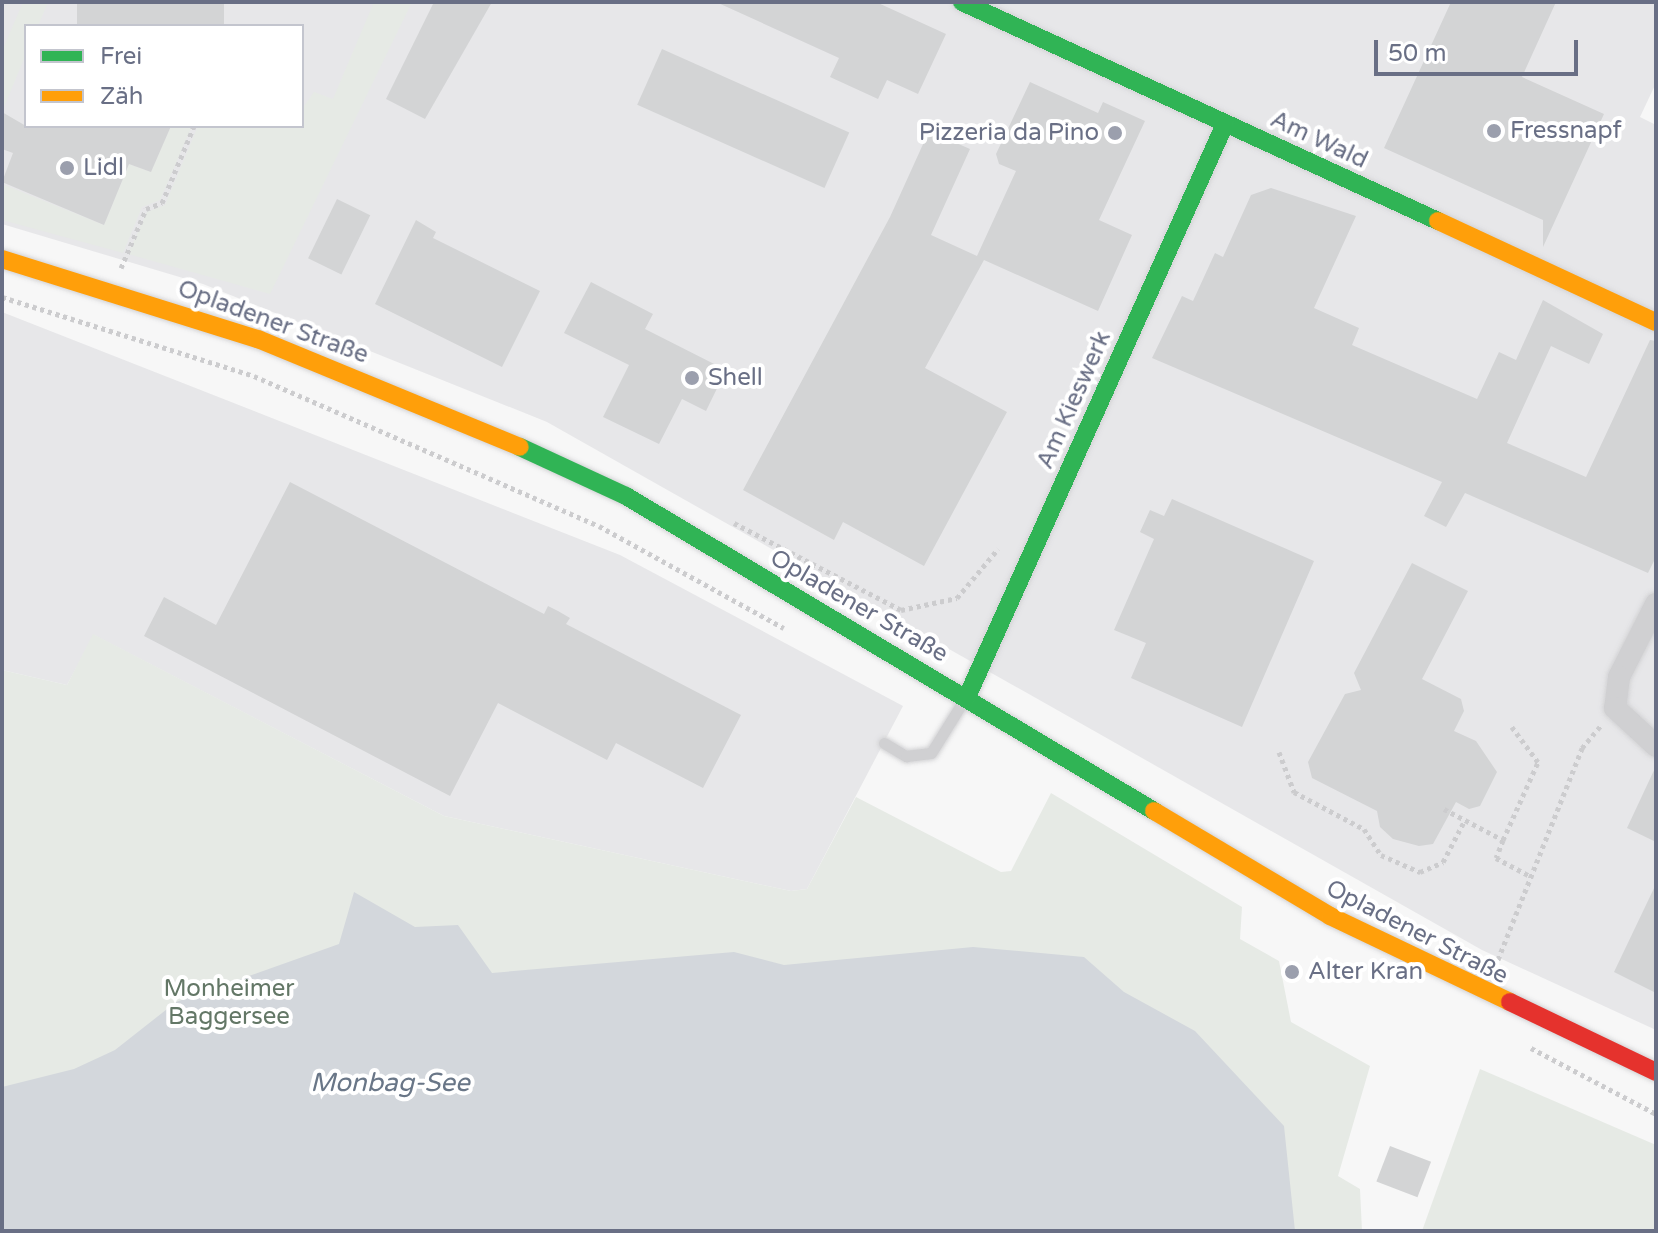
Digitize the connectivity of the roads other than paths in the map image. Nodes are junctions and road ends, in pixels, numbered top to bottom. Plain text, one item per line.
1 (962, 2) edge
2 (1225, 124) junction
3 (2, 259) edge
4 (1656, 322) edge
5 (1656, 604) edge
6 (967, 697) junction
7 (884, 743) dead end
8 (1656, 746) edge
9 (1656, 1072) edge

1 - 2 street, Am Wald
2 - 4 street, Am Wald
2 - 6 street, Am Kieswerk
3 - 6 street, Opladener Straße
5 - 8 street
6 - 7 lane
6 - 9 street, Opladener Straße

